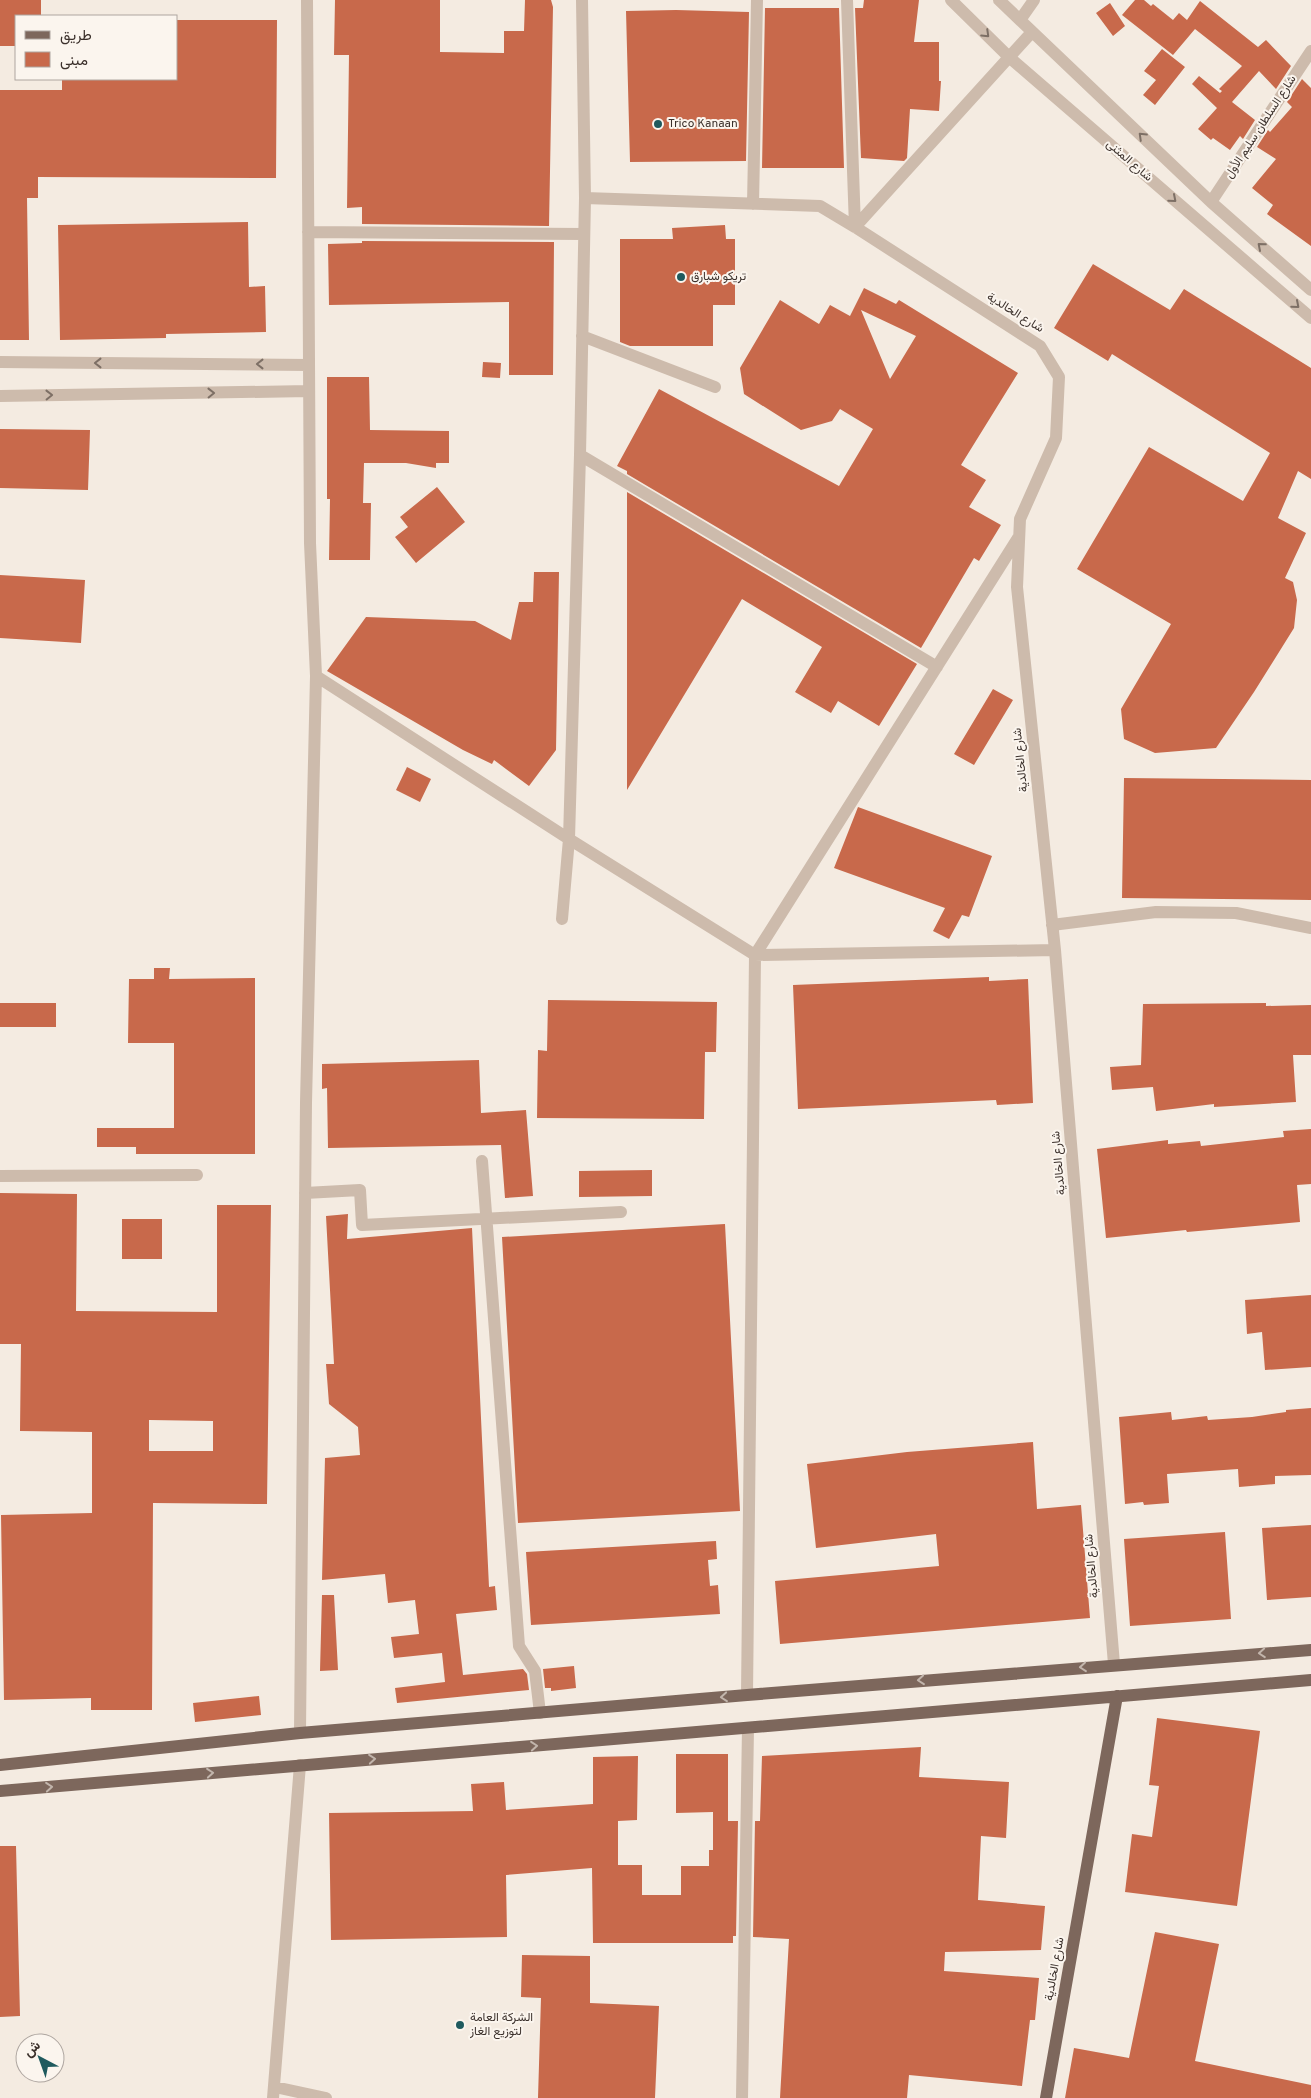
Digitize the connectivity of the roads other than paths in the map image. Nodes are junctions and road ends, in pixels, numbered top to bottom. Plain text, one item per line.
1 (307, 0) edge
2 (582, 0) edge
3 (757, 0) edge
4 (847, 0) edge
5 (951, 0) edge
6 (999, 0) edge
7 (1034, 0) edge
8 (1020, 20) junction
9 (1032, 32) junction
10 (1311, 51) edge
11 (1010, 58) junction
12 (585, 198) junction
13 (1211, 202) junction
14 (753, 204) junction
15 (855, 227) junction
16 (308, 232) junction
17 (584, 234) junction
18 (1311, 290) edge
19 (1311, 318) edge
20 (582, 336) junction
21 (0, 362) edge
22 (309, 365) junction
23 (715, 387) dead end
24 (309, 391) junction
25 (0, 396) edge
26 (580, 454) junction
27 (1019, 537) junction
28 (937, 667) junction
29 (316, 676) junction
30 (569, 838) junction
31 (562, 919) dead end
32 (1052, 925) junction
33 (1311, 928) edge
34 (1055, 950) junction
35 (755, 955) junction
36 (482, 1161) dead end
37 (197, 1175) dead end
38 (0, 1176) edge
39 (305, 1193) junction
40 (621, 1212) dead end
41 (486, 1219) junction
42 (1311, 1650) edge
43 (1114, 1664) junction
44 (1311, 1680) edge
45 (747, 1694) junction
46 (1117, 1696) junction
47 (540, 1712) junction
48 (748, 1728) junction
49 (300, 1733) junction
50 (0, 1765) edge
51 (300, 1765) junction
52 (0, 1791) edge
53 (274, 2093) edge
54 (326, 2098) edge
55 (742, 2098) edge
56 (1046, 2098) edge

1 - 16 street
2 - 12 street
3 - 14 street
4 - 15 street
5 -> 11 street, شارع المثنى
6 - 8 street, شارع المثنى
7 - 8 street
8 - 9 street, شارع المثنى
9 - 11 street
13 -> 9 street, شارع المثنى
10 - 13 street, شارع السلطان سليم الأول
11 - 15 street
11 -> 19 street, شارع المثنى
12 - 14 street, شارع الخالدية
12 - 17 street
18 -> 13 street, شارع المثنى
14 - 15 street, شارع الخالدية
15 - 27 street, شارع الخالدية
16 - 17 street
16 - 22 street
17 - 20 street
20 - 23 street
20 - 26 street
22 -> 21 street
22 - 24 street
25 -> 24 street
24 - 29 street
26 - 28 street
26 - 30 street
27 - 28 street
27 - 32 street, شارع الخالدية
28 - 35 street
29 - 30 street
29 - 39 street
30 - 31 street
30 - 35 street
32 - 33 street
32 - 34 street, شارع الخالدية
34 - 35 street
34 - 43 street, شارع الخالدية
35 - 45 street
36 - 41 street
37 - 38 street
39 - 41 street
39 - 49 street
40 - 41 street
41 - 47 street
42 -> 43 main road
43 -> 45 main road
44 - 46 main road
45 -> 47 main road
46 - 48 main road
46 - 56 main road, شارع الخالدية
47 - 49 main road
51 -> 48 main road
48 - 55 street
49 - 50 main road
52 -> 51 main road
51 - 53 street
53 - 54 street

